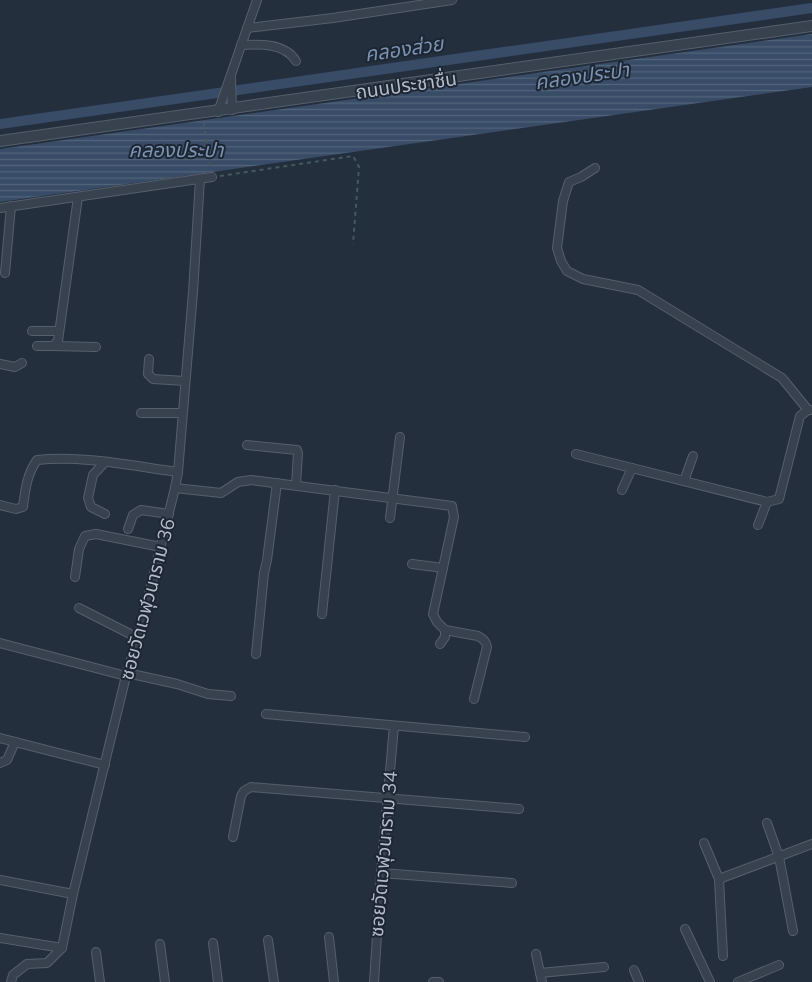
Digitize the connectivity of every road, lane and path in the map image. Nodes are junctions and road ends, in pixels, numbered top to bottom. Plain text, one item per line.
1 (257, 0) edge
2 (452, 0) edge
3 (812, 26) edge
4 (248, 28) junction
5 (241, 45) junction
6 (296, 60) dead end
7 (231, 75) junction
8 (232, 110) junction
9 (218, 112) junction
10 (203, 116) dead end
11 (0, 141) edge
12 (595, 168) dead end
13 (212, 176) junction
14 (200, 179) junction
15 (78, 197) junction
16 (11, 206) junction
17 (0, 208) edge
18 (352, 244) dead end
19 (5, 273) dead end
20 (32, 331) dead end
21 (58, 332) junction
22 (37, 346) dead end
23 (53, 346) junction
24 (96, 347) dead end
25 (149, 359) dead end
26 (0, 364) edge
27 (22, 364) dead end
28 (185, 382) junction
29 (810, 410) edge
30 (141, 413) dead end
31 (182, 414) junction
32 (400, 437) dead end
33 (247, 445) dead end
34 (576, 454) dead end
35 (691, 459) dead end
36 (104, 463) junction
37 (632, 468) junction
38 (178, 472) junction
39 (684, 481) junction
40 (277, 483) junction
41 (296, 485) junction
42 (175, 488) junction
43 (336, 490) junction
44 (622, 490) dead end
45 (392, 497) junction
46 (767, 502) junction
47 (0, 505) edge
48 (105, 514) dead end
49 (169, 514) junction
50 (390, 518) dead end
51 (758, 526) dead end
52 (128, 529) dead end
53 (160, 547) junction
54 (412, 564) dead end
55 (443, 568) junction
56 (75, 577) dead end
57 (79, 608) dead end
58 (322, 614) dead end
59 (445, 630) junction
60 (138, 638) junction
61 (0, 643) edge
62 (440, 644) dead end
63 (256, 654) dead end
64 (127, 674) junction
65 (231, 696) dead end
66 (474, 699) dead end
67 (266, 714) dead end
68 (394, 726) junction
69 (524, 737) dead end
70 (0, 738) edge
71 (14, 742) junction
72 (0, 763) edge
73 (105, 765) junction
74 (388, 797) junction
75 (518, 809) dead end
76 (767, 823) dead end
77 (233, 836) dead end
78 (704, 843) dead end
79 (812, 844) edge
80 (779, 857) junction
81 (381, 873) junction
82 (719, 879) junction
83 (0, 880) edge
84 (512, 883) dead end
85 (73, 894) junction
86 (685, 929) dead end
87 (793, 931) dead end
88 (330, 937) dead end
89 (0, 938) edge
90 (268, 940) dead end
91 (213, 943) dead end
92 (160, 944) dead end
93 (62, 948) junction
94 (96, 952) dead end
95 (536, 954) dead end
96 (723, 956) dead end
97 (779, 965) dead end
98 (604, 966) dead end
99 (634, 970) dead end
100 (540, 973) junction
101 (11, 982) edge
102 (100, 982) edge
103 (165, 982) edge
104 (218, 982) edge
105 (274, 982) edge
106 (334, 982) edge
107 (374, 982) edge
108 (432, 982) edge
109 (440, 982) edge
110 (542, 982) edge
111 (639, 982) edge
112 (710, 982) edge
113 (738, 982) edge

1 - 4 street
2 - 4 street
3 - 8 street, ถนนประชาชื่น
4 - 5 street
5 - 6 street
5 - 7 street
7 - 8 street
7 - 9 street
8 - 9 street, ถนนประชาชื่น
9 - 11 street, ถนนประชาชื่น
10 - 13 path
12 - 29 street
13 - 14 street
13 - 18 path
14 - 15 street
14 - 28 street, ซอยวัดเวฬุวนาราม 36
15 - 16 street
15 - 21 street
16 - 17 street
16 - 19 street
20 - 21 street
21 - 23 street
22 - 23 street
23 - 24 street
25 - 28 street
26 - 27 street
28 - 31 street, ซอยวัดเวฬุวนาราม 36
29 - 46 street
30 - 31 street
31 - 38 street, ซอยวัดเวฬุวนาราม 36
32 - 45 street
33 - 41 street
34 - 37 street
35 - 39 street
36 - 38 street
36 - 47 street
36 - 48 street
37 - 39 street
37 - 44 street
38 - 42 street, ซอยวัดเวฬุวนาราม 36
39 - 46 street
40 - 41 street
40 - 42 street
40 - 63 street
41 - 43 street
42 - 49 street, ซอยวัดเวฬุวนาราม 36
43 - 45 street
43 - 58 street
45 - 50 street
45 - 55 street
46 - 51 street
49 - 52 street
49 - 53 street, ซอยวัดเวฬุวนาราม 36
53 - 56 street
53 - 60 street, ซอยวัดเวฬุวนาราม 36
54 - 55 street
55 - 59 street
57 - 60 street
59 - 62 street
59 - 66 street
60 - 64 street, ซอยวัดเวฬุวนาราม 36
61 - 64 street
64 - 65 street
64 - 73 street, ซอยวัดเวฬุวนาราม 36
67 - 68 street
68 - 69 street
68 - 74 street, ซอยวัดเวฬุวนาราม 34
70 - 71 street
71 - 72 street
71 - 73 street
73 - 85 street, ซอยวัดเวฬุวนาราม 36
74 - 75 street
74 - 77 street
74 - 81 street, ซอยวัดเวฬุวนาราม 34
76 - 80 street
78 - 82 street
79 - 80 street
80 - 82 street
80 - 87 street
81 - 84 street
81 - 107 street, ซอยวัดเวฬุวนาราม 34
82 - 96 street
83 - 85 street
85 - 93 street, ซอยวัดเวฬุวนาราม 36
86 - 112 street
88 - 106 street
89 - 93 street
90 - 105 street
91 - 104 street
92 - 103 street
93 - 101 street
94 - 102 street
95 - 100 street
97 - 113 street
98 - 100 street
99 - 111 street
100 - 110 street
108 - 109 street

